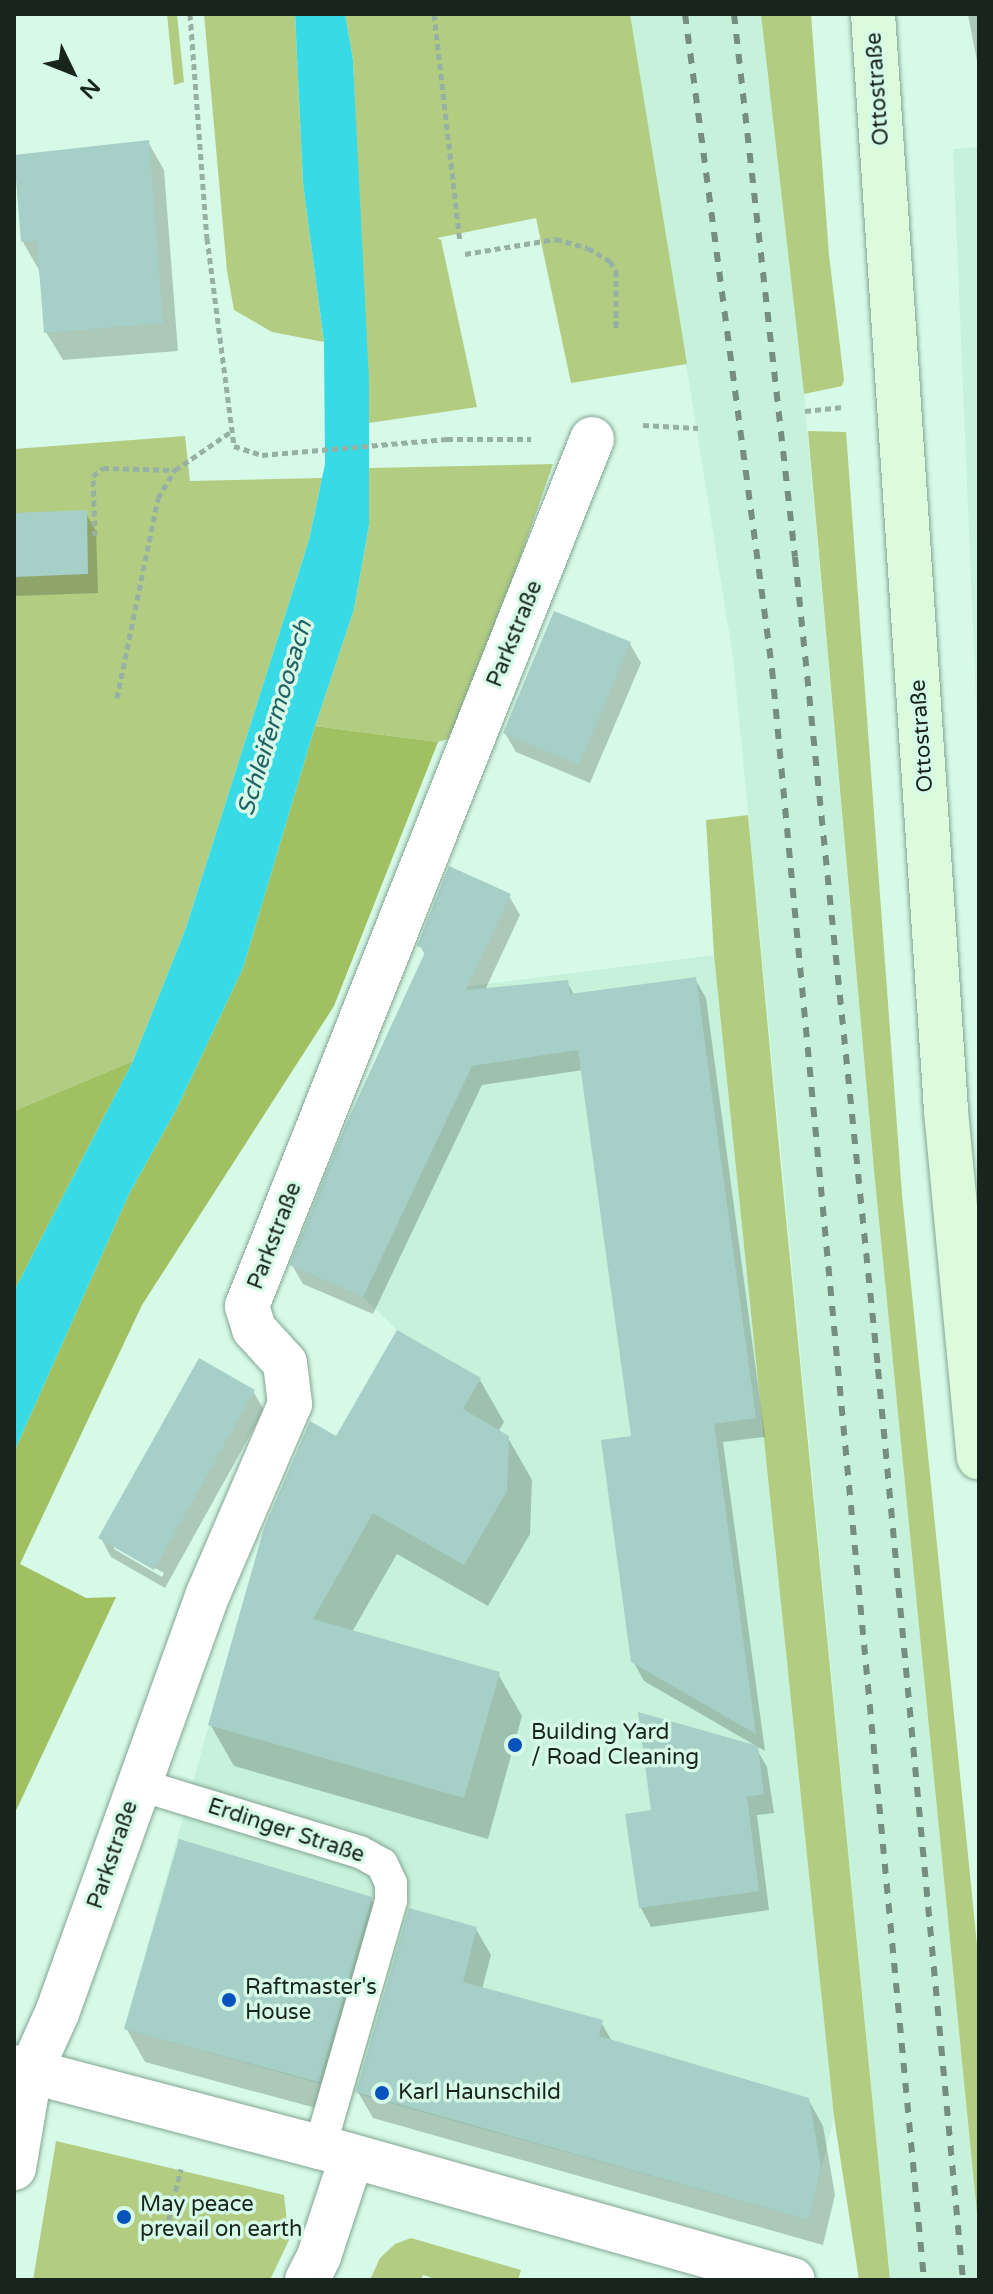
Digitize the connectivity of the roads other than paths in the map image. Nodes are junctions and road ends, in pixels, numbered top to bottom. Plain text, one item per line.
1 (873, 14) edge
2 (592, 439) road end
3 (979, 1457) edge
4 (137, 1784) junction
5 (22, 2070) edge
6 (336, 2152) junction
7 (14, 2168) edge
8 (307, 2280) edge
9 (793, 2280) edge

1 - 3 main road, Ottostraße
2 - 4 street, Parkstraße
4 - 5 street, Parkstraße
4 - 6 lane, Erdinger Straße
5 - 6 street
5 - 7 street, Parkstraße
6 - 8 street
6 - 9 street

